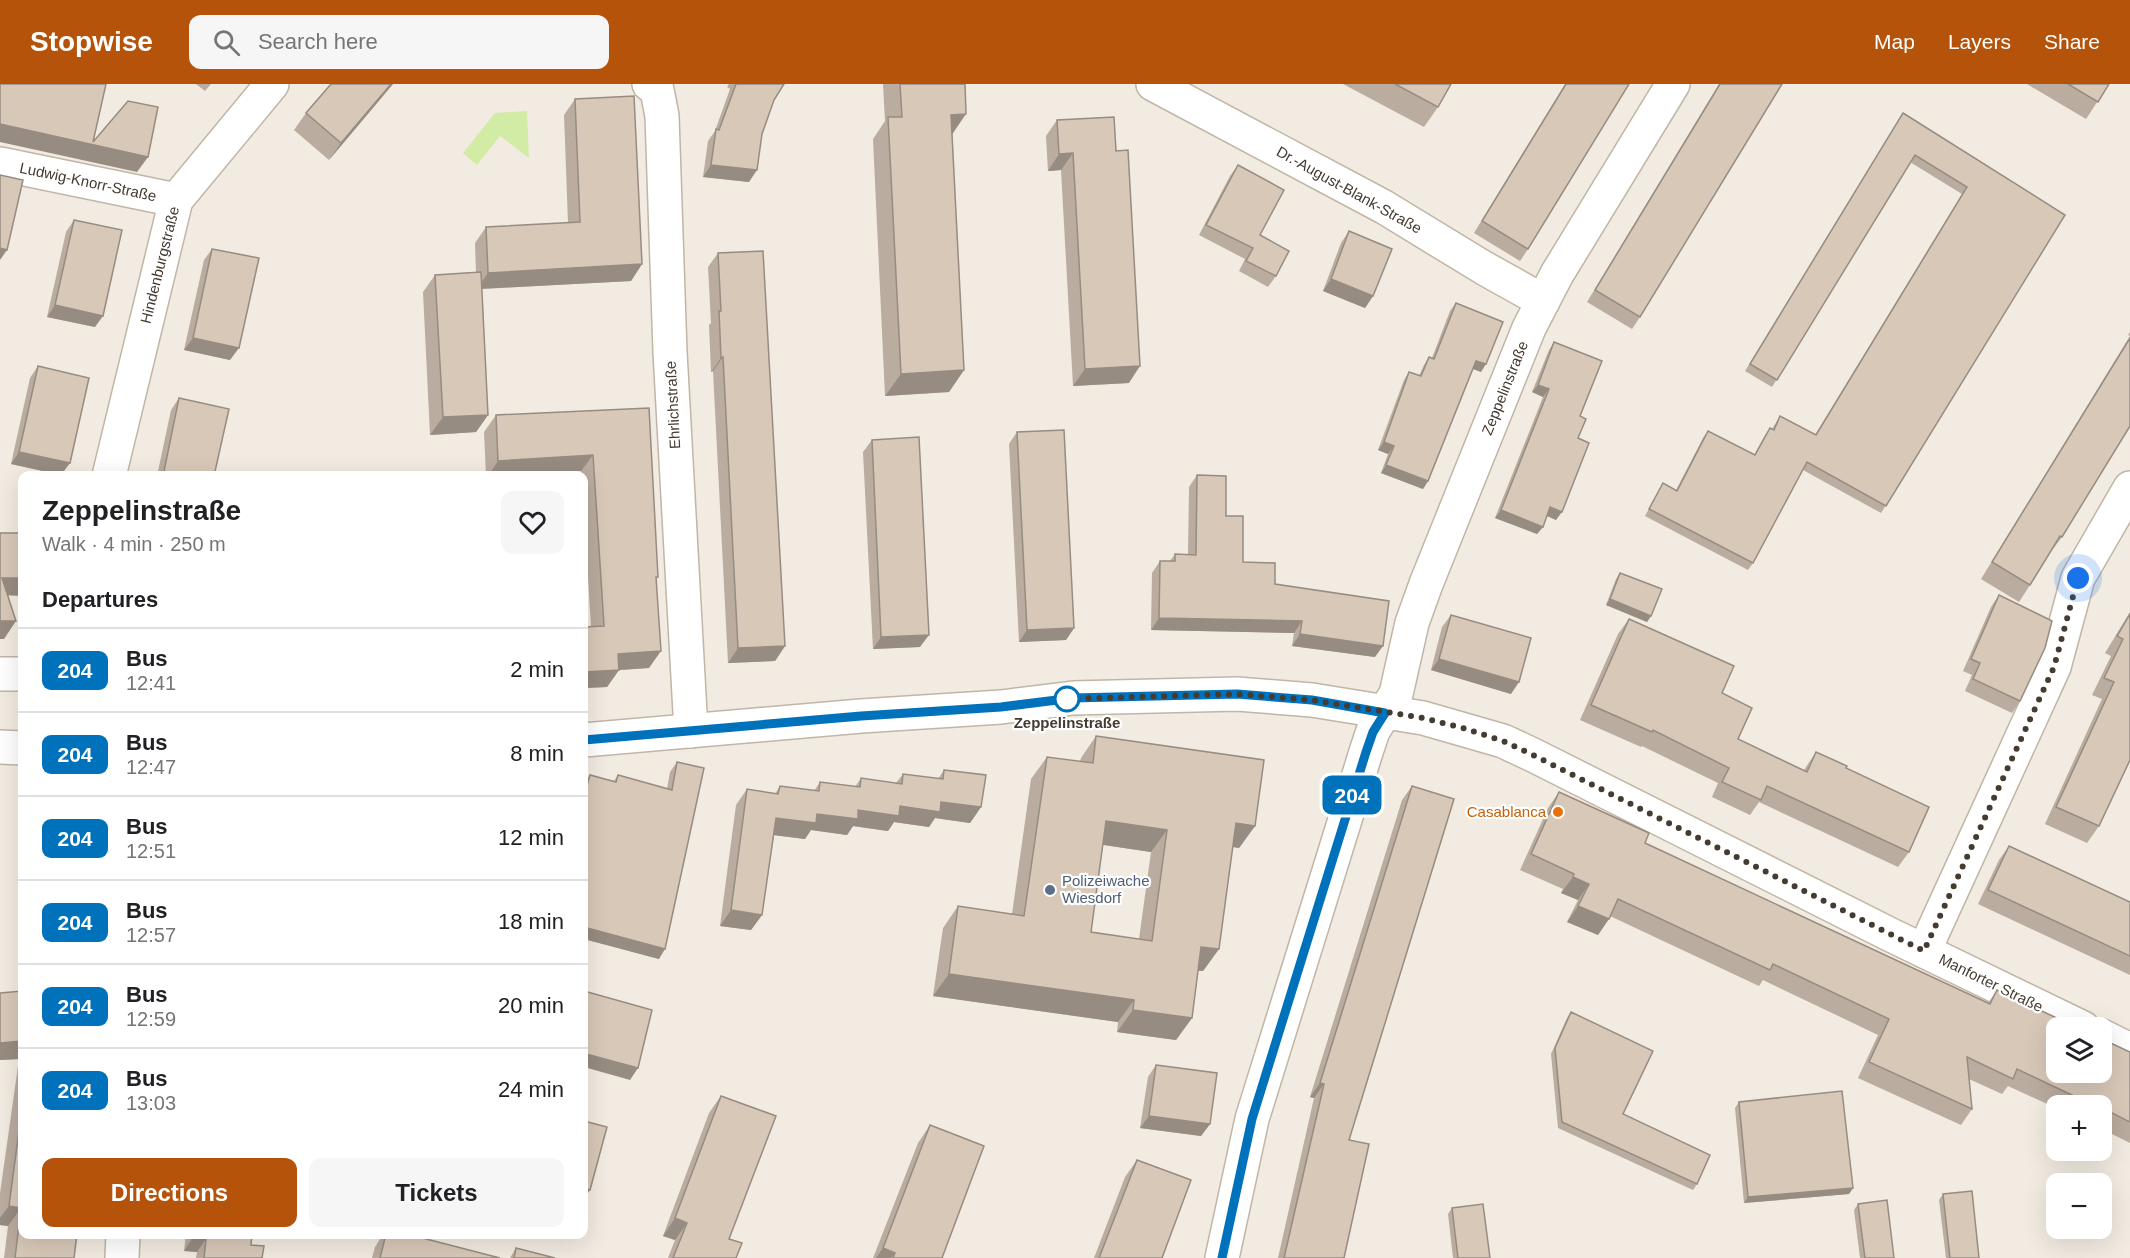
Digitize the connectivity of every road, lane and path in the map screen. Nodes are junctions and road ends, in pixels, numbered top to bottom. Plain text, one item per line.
1 (272, 84) edge
2 (1153, 84) edge
3 (1673, 84) edge
4 (658, 86) edge
5 (0, 164) edge
6 (176, 200) junction
7 (1543, 301) junction
8 (110, 471) edge
9 (2130, 489) edge
10 (0, 674) edge
11 (18, 674) edge
12 (1385, 713) junction
13 (691, 731) junction
14 (588, 740) edge
15 (0, 747) edge
16 (18, 748) edge
17 (1924, 951) junction
18 (2060, 1017) edge
19 (2112, 1041) edge
20 (2130, 1050) edge
21 (123, 1239) edge
22 (122, 1258) edge
23 (1222, 1258) edge

1 - 6 street, Hindenburgstraße
2 - 7 street, Dr.-August-Blank-Straße
3 - 7 street, Zeppelinstraße
4 - 13 street, Ehrlichstraße
5 - 6 street, Ludwig-Knorr-Straße
6 - 8 street, Hindenburgstraße
7 - 12 street, Zeppelinstraße
9 - 17 street
10 - 11 street
12 - 13 street, Manforter Straße
12 - 17 street, Manforter Straße
12 - 23 street, Zeppelinstraße
13 - 14 street, Manforter Straße
15 - 16 street
17 - 18 street, Manforter Straße
19 - 20 street
21 - 22 street

